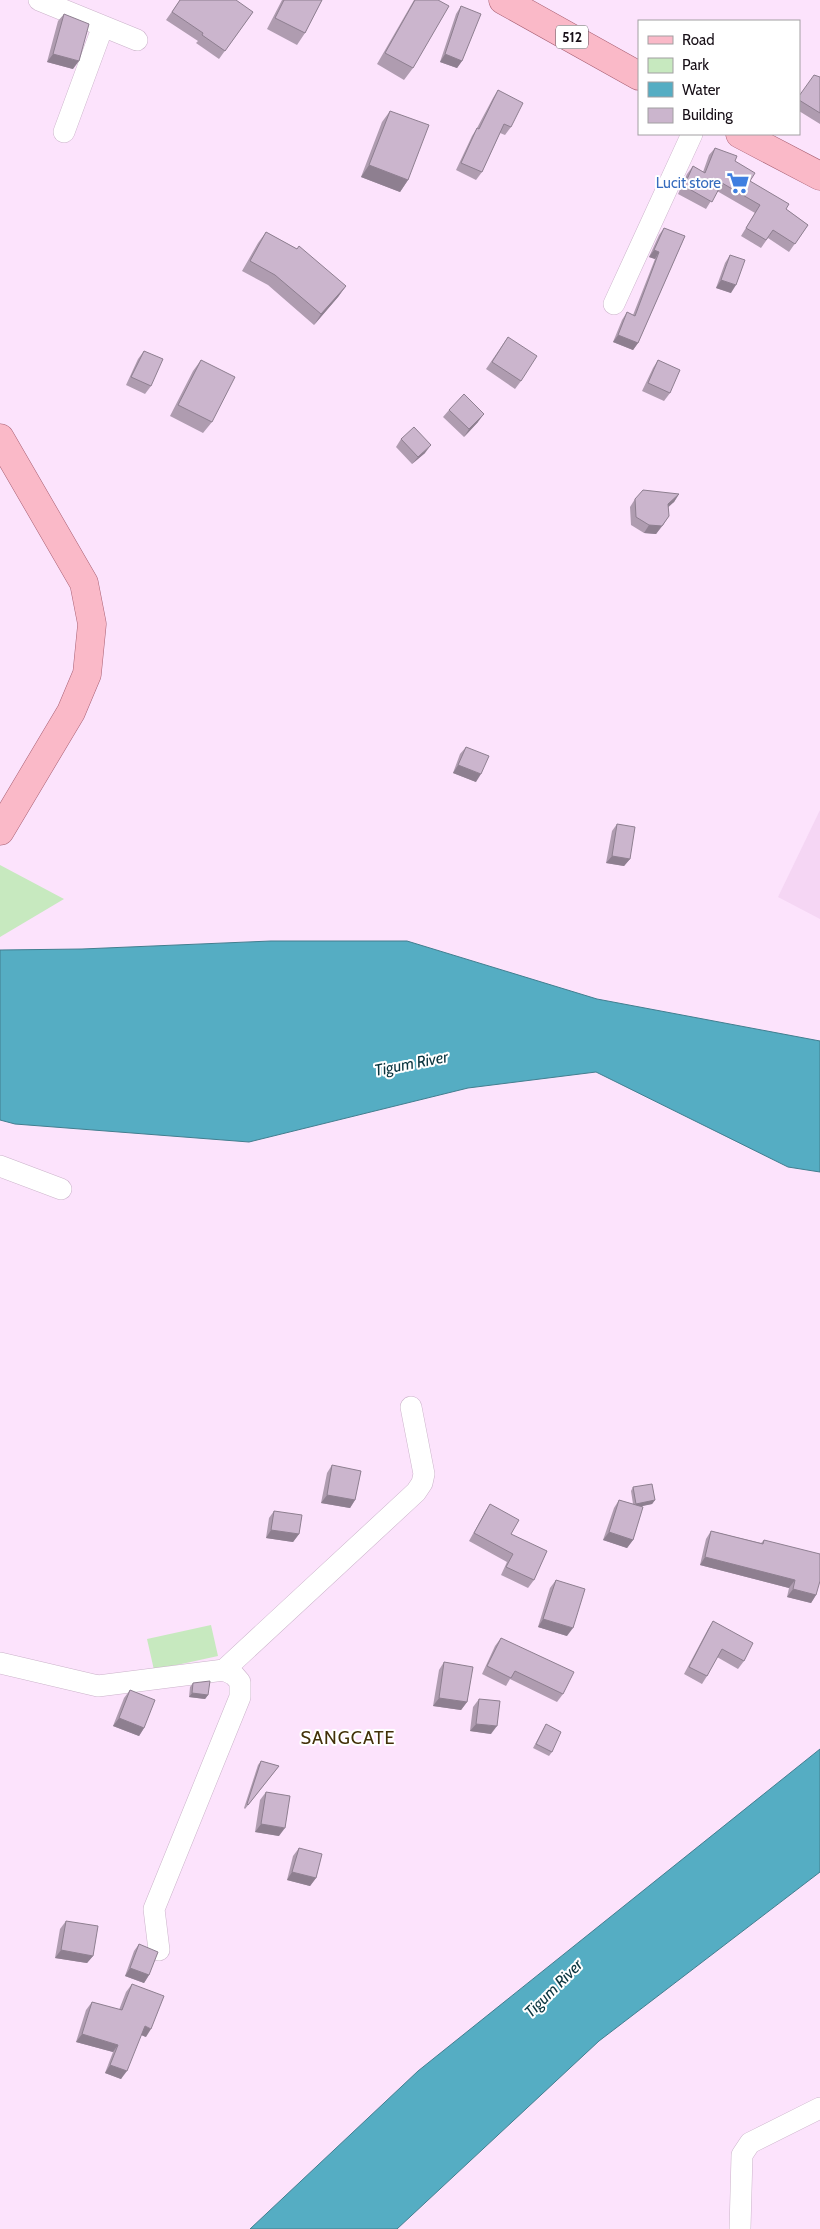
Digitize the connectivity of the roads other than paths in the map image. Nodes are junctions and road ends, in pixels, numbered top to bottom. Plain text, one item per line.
1 (39, 0) edge
2 (504, 0) edge
3 (103, 26) junction
4 (137, 40) dead end
5 (638, 75) edge
6 (64, 132) dead end
7 (692, 135) edge
8 (742, 135) edge
9 (820, 176) edge
10 (614, 304) dead end
11 (0, 438) edge
12 (0, 831) edge
13 (0, 1166) edge
14 (61, 1189) dead end
15 (410, 1407) dead end
16 (0, 1663) edge
17 (224, 1670) junction
18 (159, 1950) edge
19 (820, 2108) edge
20 (740, 2229) edge

1 - 3 street
2 - 5 main road, 512
3 - 4 street
3 - 6 street
7 - 10 street
8 - 9 main road
11 - 12 main road
13 - 14 street
15 - 17 street
16 - 17 street
17 - 18 street
19 - 20 street

